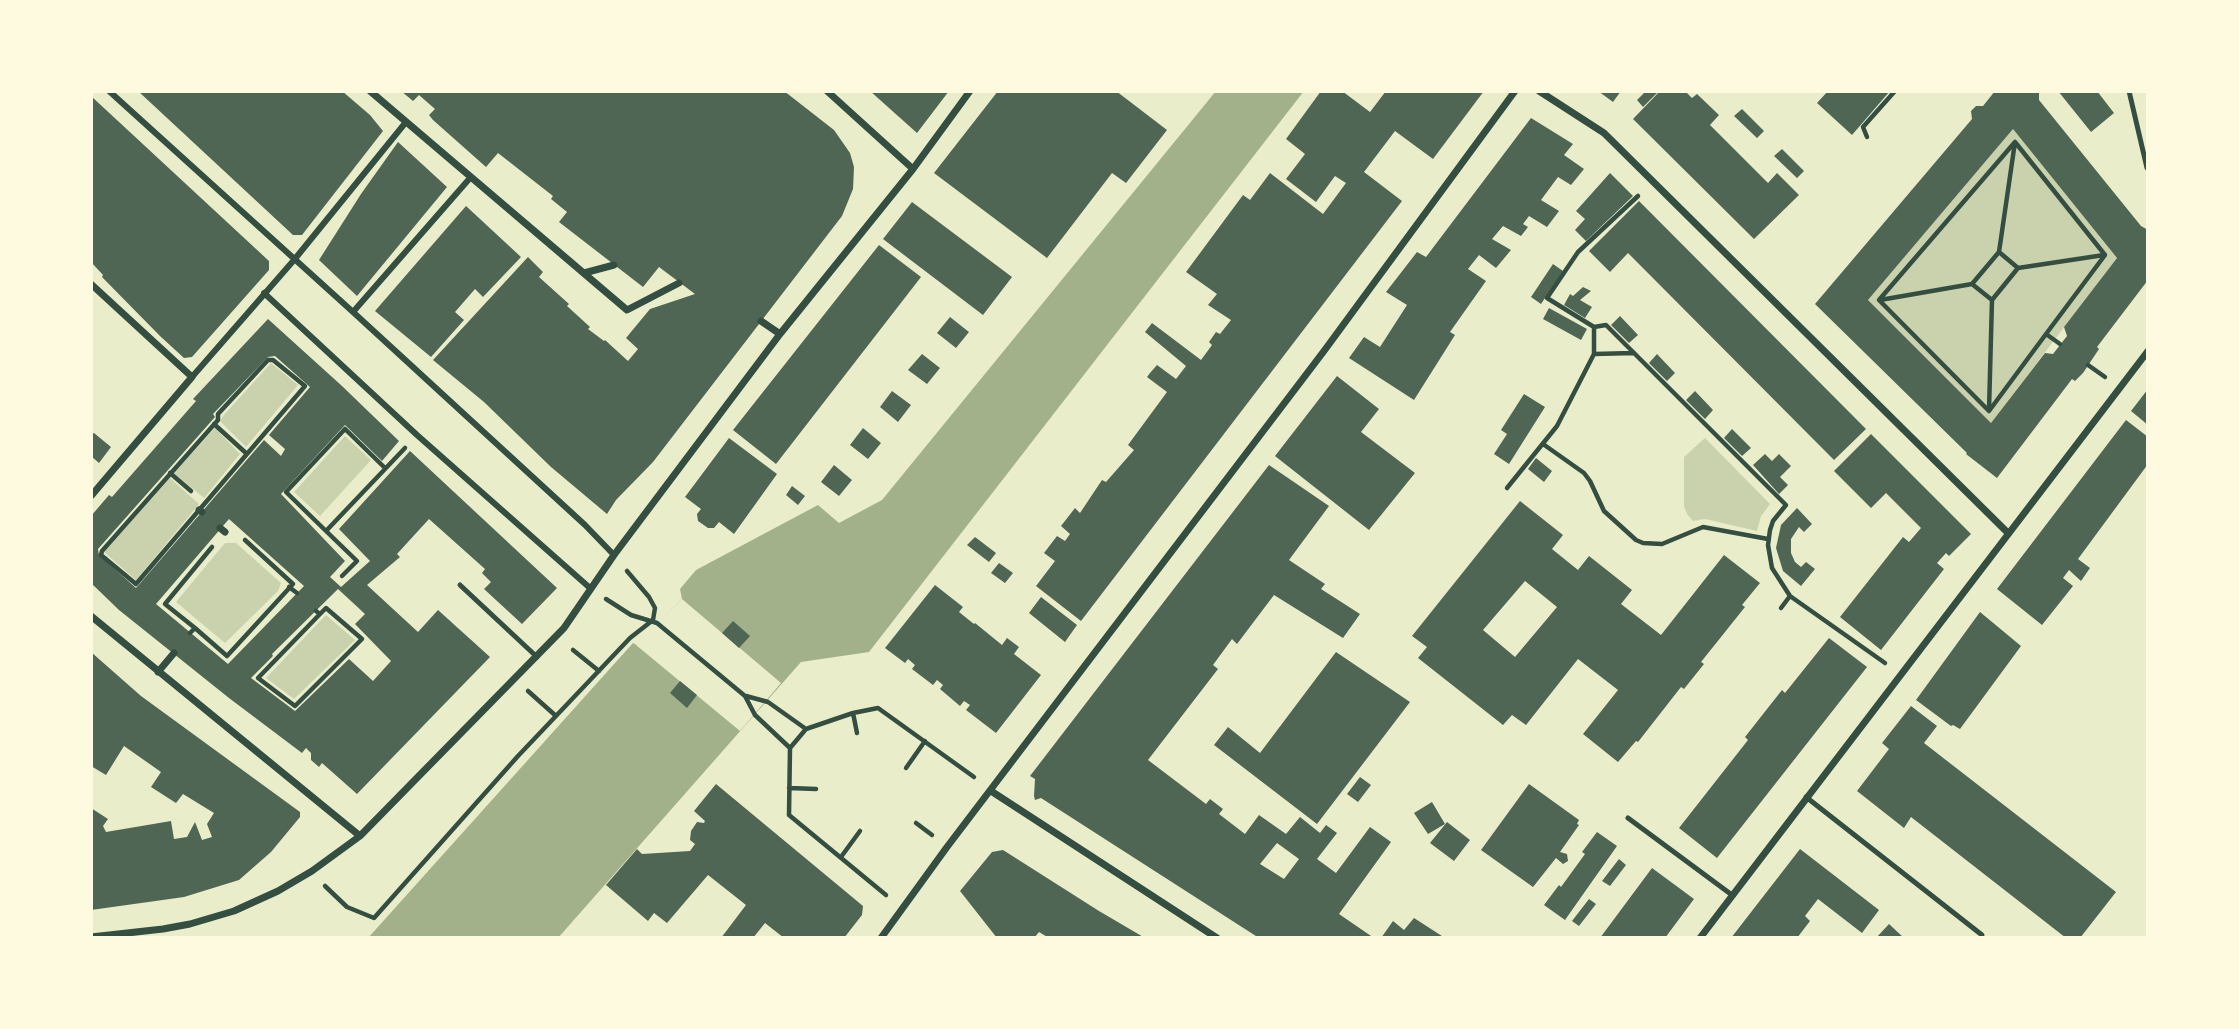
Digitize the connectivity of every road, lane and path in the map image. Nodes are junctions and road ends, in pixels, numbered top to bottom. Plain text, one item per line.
1 (109, 91) edge
2 (370, 91) edge
3 (827, 91) edge
4 (970, 91) edge
5 (1515, 91) edge
6 (1539, 91) edge
7 (1895, 91) edge
8 (2129, 91) edge
9 (406, 122) junction
10 (1867, 137) dead end
11 (2015, 142) junction
12 (2147, 168) edge
13 (912, 169) junction
14 (470, 178) junction
15 (1654, 181) junction
16 (1999, 252) junction
17 (2105, 255) junction
18 (294, 260) junction
19 (614, 265) dead end
20 (2018, 268) junction
21 (584, 273) junction
22 (679, 283) dead end
23 (91, 284) edge
24 (1972, 284) junction
25 (264, 293) junction
26 (1879, 300) junction
27 (1992, 300) junction
28 (353, 312) junction
29 (761, 321) dead end
30 (1594, 327) junction
31 (780, 334) junction
32 (2046, 334) junction
33 (2060, 344) dead end
34 (2148, 351) edge
35 (1634, 353) junction
36 (1594, 354) junction
37 (192, 377) junction
38 (1989, 411) junction
39 (214, 424) junction
40 (417, 435) junction
41 (1542, 444) junction
42 (247, 454) junction
43 (386, 468) junction
44 (170, 473) junction
45 (1507, 488) dead end
46 (91, 496) edge
47 (202, 508) junction
48 (326, 531) junction
49 (2008, 533) junction
50 (1768, 539) junction
51 (614, 555) junction
52 (342, 576) dead end
53 (460, 585) dead end
54 (289, 587) junction
55 (590, 588) junction
56 (297, 593) dead end
57 (1790, 596) junction
58 (1781, 608) dead end
59 (318, 612) joint
60 (91, 616) edge
61 (653, 620) junction
62 (556, 636) junction
63 (174, 653) dead end
64 (537, 657) junction
65 (599, 671) junction
66 (158, 672) junction
67 (1900, 674) junction
68 (515, 679) junction
69 (745, 696) junction
70 (853, 713) junction
71 (556, 716) junction
72 (806, 729) junction
73 (857, 733) dead end
74 (925, 741) junction
75 (790, 748) junction
76 (906, 768) dead end
77 (789, 788) junction
78 (816, 789) dead end
79 (991, 791) junction
80 (1806, 797) junction
81 (1628, 818) dead end
82 (860, 831) dead end
83 (360, 835) junction
84 (841, 857) junction
85 (312, 871) junction
86 (1732, 895) junction
87 (903, 909) junction
88 (1982, 935) dead end
89 (91, 937) edge
90 (881, 938) edge
91 (1217, 938) edge
92 (1700, 938) edge

1 - 18 street
2 - 9 street
3 - 13 street
4 - 13 street
5 - 79 street
6 - 15 street
7 - 10 path
8 - 12 lane
9 - 14 street
9 - 18 street
11 - 16 path
11 - 17 path
11 - 26 path
13 - 31 street
14 - 21 street
14 - 28 street
15 - 30 path
15 - 49 street
16 - 20 path
16 - 24 path
17 - 20 path
17 - 32 path
18 - 25 street
18 - 28 street
19 - 21 street
20 - 27 path
21 - 22 street
23 - 37 street
24 - 26 path
24 - 27 path
25 - 37 street
25 - 40 street
26 - 38 path
27 - 38 path
28 - 51 street
29 - 31 street
30 - 35 path
30 - 36 path
31 - 51 street
32 - 33 path
32 - 38 path
34 - 49 street
35 - 36 path
35 - 50 path
36 - 41 path
37 - 46 street
39 - 42 path
39 - 42 path
39 - 44 path
40 - 43 path
40 - 55 street
41 - 45 path
41 - 50 path
42 - 47 path
43 - 48 path
43 - 48 path
44 - 47 path
44 - 47 path
48 - 52 path
49 - 67 street
50 - 57 path
51 - 55 street
51 - 61 path
53 - 64 lane
54 - 54 path
54 - 56 path
55 - 61 path
55 - 62 street
57 - 58 path
57 - 67 path
59 - 59 path
60 - 66 street
61 - 65 path
61 - 69 path
62 - 64 street
62 - 65 path
63 - 66 street
64 - 68 street
65 - 71 path
66 - 83 street
67 - 80 street
68 - 71 path
68 - 83 street
69 - 72 path
69 - 75 path
70 - 72 path
70 - 73 path
70 - 74 path
71 - 85 path
72 - 75 path
74 - 76 path
74 - 79 path
75 - 77 path
77 - 78 path
77 - 84 path
79 - 87 street
79 - 91 street
80 - 86 street
80 - 88 lane
81 - 86 lane
82 - 84 path
83 - 85 street
84 - 87 path
85 - 89 street
86 - 92 street
87 - 90 street

